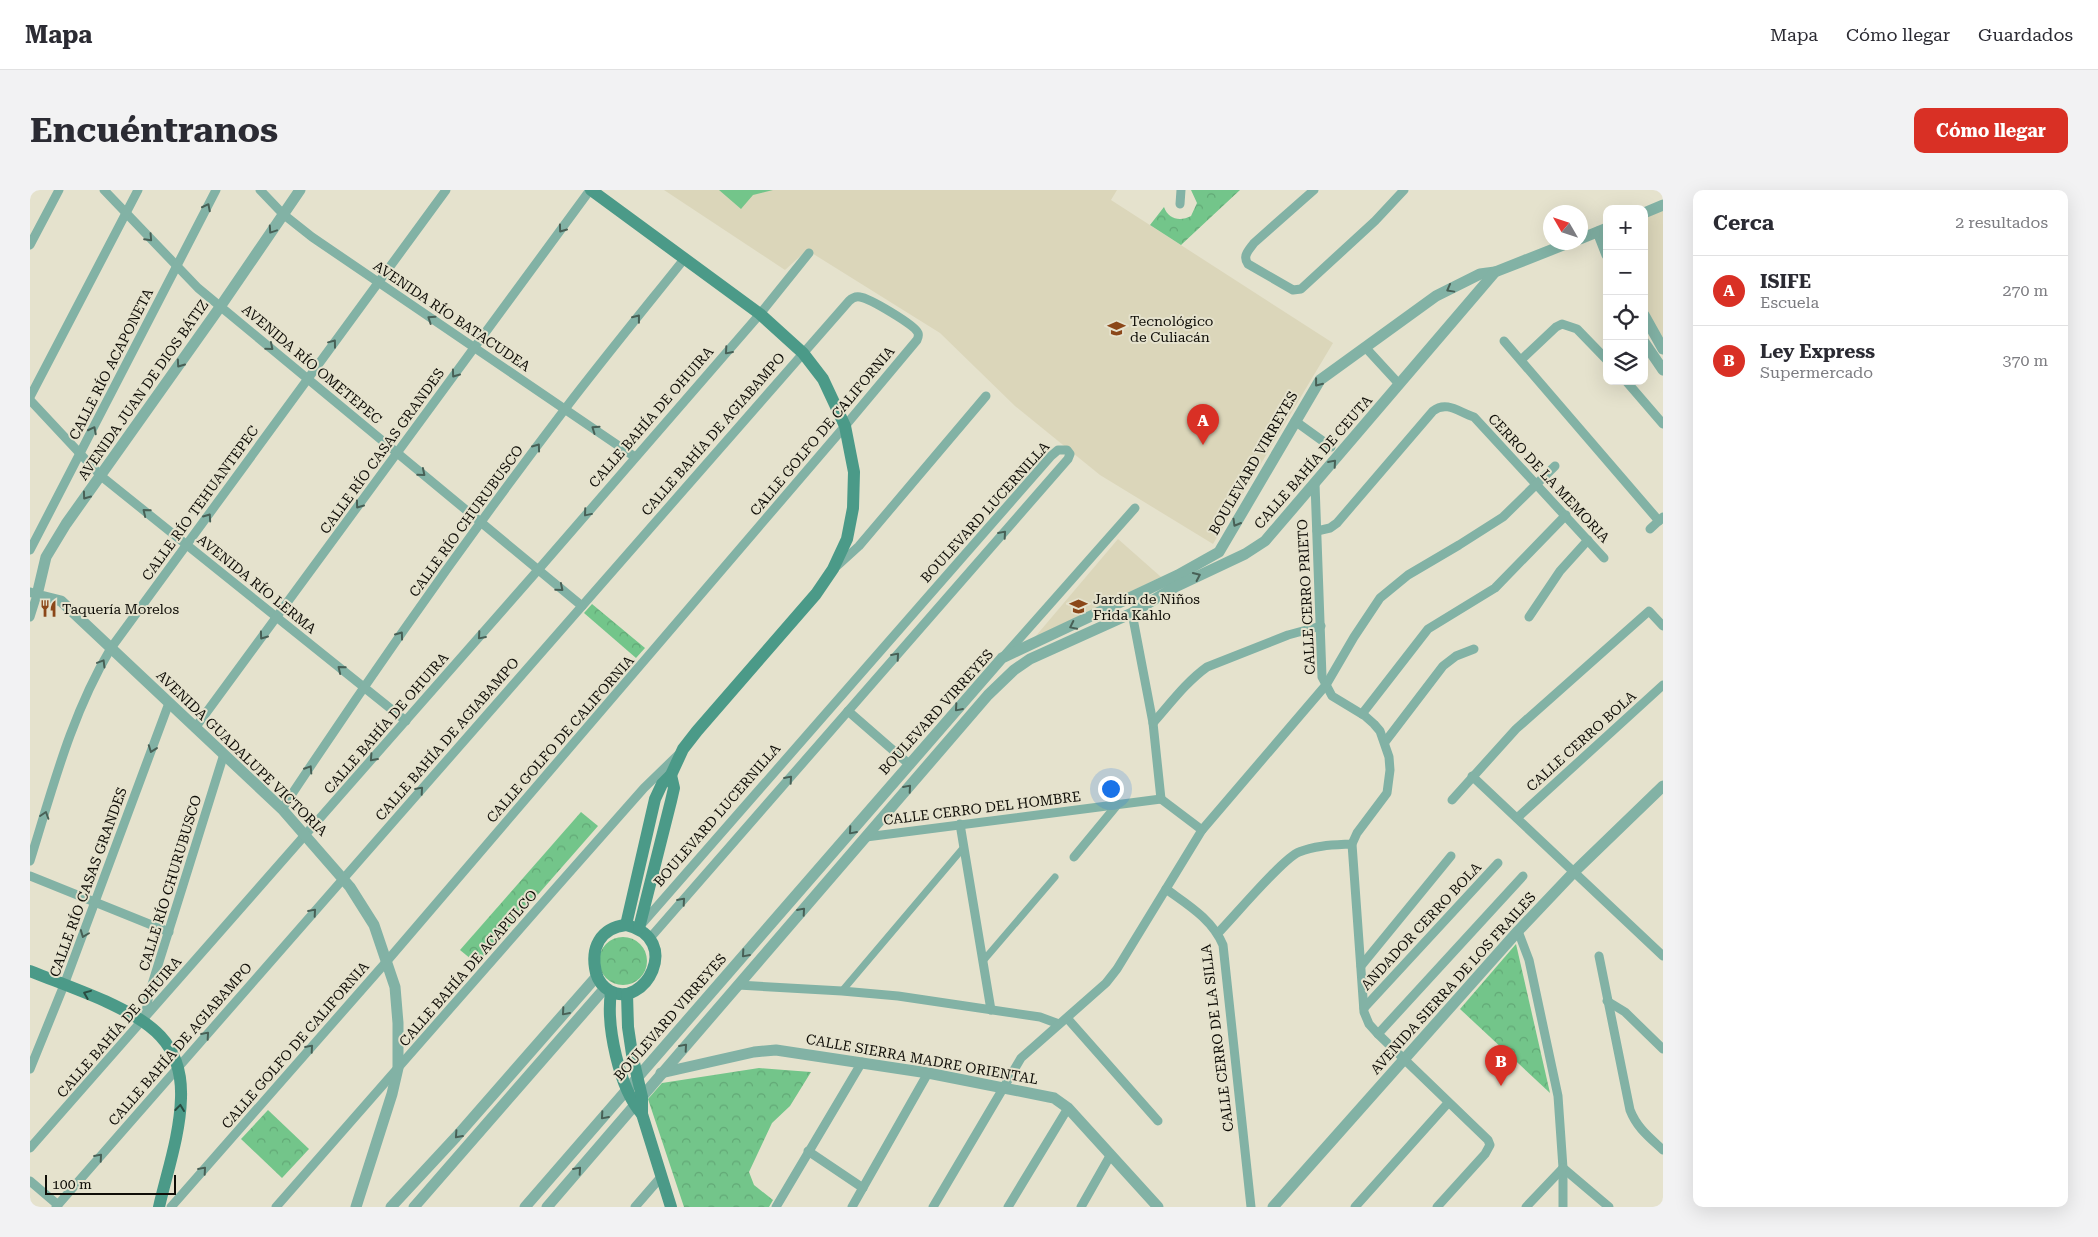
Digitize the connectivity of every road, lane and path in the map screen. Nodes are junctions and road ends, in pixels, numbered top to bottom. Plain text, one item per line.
1 (59, 190) edge
2 (104, 190) edge
3 (138, 190) edge
4 (216, 190) edge
5 (260, 190) edge
6 (300, 190) edge
7 (446, 190) edge
8 (591, 190) edge
9 (1181, 190) edge
10 (1314, 190) edge
11 (1399, 192) edge
12 (1180, 204) dead end
13 (1663, 205) edge
14 (1648, 211) edge
15 (126, 213) junction
16 (283, 214) junction
17 (1602, 230) edge
18 (1588, 236) edge
19 (30, 245) edge
20 (1551, 250) edge
21 (1606, 250) edge
22 (809, 253) dead end
23 (685, 258) junction
24 (176, 267) junction
25 (1495, 272) junction
26 (377, 283) junction
27 (863, 298) joint
28 (220, 306) junction
29 (760, 314) junction
30 (1648, 322) edge
31 (1504, 341) dead end
32 (1365, 347) junction
33 (474, 348) junction
34 (1648, 348) edge
35 (1663, 349) edge
36 (803, 352) junction
37 (1603, 356) edge
38 (1521, 360) junction
39 (1663, 370) edge
40 (307, 378) junction
41 (1399, 384) junction
42 (1629, 385) edge
43 (30, 396) edge
44 (986, 396) dead end
45 (30, 400) edge
46 (565, 409) junction
47 (1295, 421) junction
48 (1663, 424) edge
49 (845, 426) junction
50 (1331, 447) dead end
51 (397, 453) junction
52 (81, 454) junction
53 (635, 457) junction
54 (1555, 466) dead end
55 (101, 476) junction
56 (1315, 484) junction
57 (1537, 484) junction
58 (1135, 508) dead end
59 (1566, 515) junction
60 (1661, 519) edge
61 (481, 523) junction
62 (1650, 529) dead end
63 (1317, 532) junction
64 (1588, 540) junction
65 (188, 546) junction
66 (30, 550) edge
67 (1604, 558) dead end
68 (833, 569) junction
69 (538, 570) junction
70 (33, 594) edge
71 (582, 606) junction
72 (1132, 613) junction
73 (30, 616) edge
74 (277, 617) junction
75 (1529, 617) dead end
76 (1321, 626) junction
77 (1663, 626) edge
78 (1046, 645) junction
79 (111, 648) junction
80 (1474, 648) dead end
81 (1002, 658) junction
82 (1014, 670) joint
83 (1326, 684) junction
84 (1663, 685) edge
85 (363, 686) junction
86 (169, 703) junction
87 (848, 711) junction
88 (1362, 714) junction
89 (406, 721) junction
90 (1153, 723) junction
91 (196, 728) junction
92 (1385, 742) junction
93 (683, 749) junction
94 (224, 754) junction
95 (910, 764) junction
96 (671, 775) junction
97 (1472, 776) junction
98 (1663, 786) edge
99 (1161, 799) junction
100 (1452, 800) dead end
101 (1117, 804) junction
102 (282, 810) junction
103 (1517, 818) junction
104 (960, 824) junction
105 (1202, 830) junction
106 (305, 835) junction
107 (866, 837) junction
108 (964, 847) junction
109 (1352, 847) junction
110 (1451, 856) dead end
111 (1074, 858) dead end
112 (30, 861) edge
113 (1498, 863) dead end
114 (1574, 872) junction
115 (30, 876) edge
116 (1523, 876) dead end
117 (1055, 878) dead end
118 (343, 879) junction
119 (1166, 888) junction
120 (96, 902) junction
121 (626, 925) junction
122 (639, 928) junction
123 (1518, 931) junction
124 (169, 932) junction
125 (1218, 934) junction
126 (650, 938) junction
127 (1599, 956) dead end
128 (1663, 956) edge
129 (387, 961) junction
130 (983, 961) junction
131 (1361, 966) junction
132 (30, 971) edge
133 (597, 976) junction
134 (64, 985) junction
135 (738, 985) junction
136 (608, 990) junction
137 (842, 991) junction
138 (626, 994) junction
139 (1607, 1001) junction
140 (1364, 1008) junction
141 (991, 1010) junction
142 (144, 1020) junction
143 (1063, 1021) junction
144 (1378, 1034) junction
145 (1663, 1048) edge
146 (1403, 1060) junction
147 (862, 1062) junction
148 (178, 1067) junction
149 (398, 1068) junction
150 (30, 1070) edge
151 (662, 1073) junction
152 (928, 1073) junction
153 (637, 1078) junction
154 (1002, 1089) junction
155 (627, 1090) junction
156 (1448, 1103) junction
157 (639, 1105) junction
158 (1068, 1108) junction
159 (1158, 1121) dead end
160 (30, 1148) edge
161 (1663, 1150) edge
162 (808, 1151) junction
163 (1110, 1156) junction
164 (1563, 1168) junction
165 (661, 1177) junction
166 (30, 1180) edge
167 (863, 1188) junction
168 (1152, 1205) edge
169 (57, 1206) edge
170 (159, 1207) edge
171 (171, 1207) edge
172 (276, 1207) edge
173 (356, 1207) edge
174 (391, 1207) edge
175 (414, 1207) edge
176 (525, 1207) edge
177 (547, 1207) edge
178 (635, 1207) edge
179 (671, 1207) edge
180 (776, 1207) edge
181 (852, 1207) edge
182 (933, 1207) edge
183 (1008, 1207) edge
184 (1081, 1207) edge
185 (1251, 1207) edge
186 (1273, 1207) edge
187 (1355, 1207) edge
188 (1437, 1207) edge
189 (1526, 1207) edge
190 (1563, 1207) edge
191 (1609, 1207) edge

1 - 19 street
2 - 15 street, AVENIDA RÍO OMETEPEC
3 - 15 street
24 -> 4 street, CALLE RÍO ACAPONETA
5 - 16 street, AVENIDA RÍO BATACUDEA
6 - 16 street, AVENIDA JUAN DE DIOS BÁTIZ
7 - 26 street, CALLE RÍO TEHUANTEPEC
8 - 23 main road
8 -> 33 street, CALLE RÍO CASAS GRANDES
9 - 12 street
10 - 11 street
13 - 14 street
15 -> 24 street, AVENIDA RÍO OMETEPEC
15 - 43 street
16 - 26 street, AVENIDA RÍO BATACUDEA
16 -> 28 street, AVENIDA JUAN DE DIOS BÁTIZ
17 - 18 street
17 - 21 street
20 - 25 street, CALLE BAHÍA DE CEUTA
22 - 29 street, CALLE BAHÍA DE OHUIRA
23 - 29 main road
46 -> 23 street, CALLE RÍO CHURUBUSCO
24 - 28 street, AVENIDA RÍO OMETEPEC
52 -> 24 street, CALLE RÍO ACAPONETA
25 -> 32 street, BOULEVARD VIRREYES
25 - 41 street, CALLE BAHÍA DE CEUTA
33 -> 26 street, AVENIDA RÍO BATACUDEA
40 -> 26 street, CALLE RÍO TEHUANTEPEC
27 - 36 street, CALLE BAHÍA DE AGIABAMPO
27 - 49 street, CALLE GOLFO DE CALIFORNIA
28 -> 40 street, AVENIDA RÍO OMETEPEC
28 -> 55 street, AVENIDA JUAN DE DIOS BÁTIZ
29 - 36 main road
29 -> 53 street, CALLE BAHÍA DE OHUIRA
30 - 35 street
31 - 38 street
32 - 41 street
32 -> 47 street, BOULEVARD VIRREYES
33 - 46 street, AVENIDA RÍO BATACUDEA
33 -> 51 street, CALLE RÍO CASAS GRANDES
34 - 39 street
36 - 49 main road
36 - 71 street, CALLE BAHÍA DE AGIABAMPO
37 - 38 street
38 - 60 street
40 - 51 street, AVENIDA RÍO OMETEPEC
65 -> 40 street, CALLE RÍO TEHUANTEPEC
56 -> 41 street, CALLE BAHÍA DE CEUTA
42 - 48 street
44 - 68 street
45 - 52 street, AVENIDA RÍO LERMA
53 -> 46 street, AVENIDA RÍO BATACUDEA
61 -> 46 street, CALLE RÍO CHURUBUSCO
47 - 50 street
47 -> 78 street, BOULEVARD VIRREYES
49 - 68 main road
49 - 129 street, CALLE GOLFO DE CALIFORNIA
51 -> 61 street, AVENIDA RÍO OMETEPEC
51 -> 74 street, CALLE RÍO CASAS GRANDES
52 - 55 street, AVENIDA RÍO LERMA
52 - 66 street, CALLE RÍO ACAPONETA
53 -> 69 street, CALLE BAHÍA DE OHUIRA
54 - 57 street
65 -> 55 street, AVENIDA RÍO LERMA
55 -> 70 street, AVENIDA JUAN DE DIOS BÁTIZ
56 - 63 street, CALLE CERRO PRIETO
72 -> 56 street, CALLE BAHÍA DE CEUTA
57 - 59 street, CERRO DE LA MEMORIA
57 - 63 street, CERRO DE LA MEMORIA
57 - 83 street
58 - 81 street
59 - 64 street, CERRO DE LA MEMORIA
59 - 88 street
60 - 62 street
61 - 69 street, AVENIDA RÍO OMETEPEC
85 -> 61 street, CALLE RÍO CHURUBUSCO
63 - 76 street, CALLE CERRO PRIETO
64 - 67 street, CERRO DE LA MEMORIA
64 - 75 street
65 - 74 street, AVENIDA RÍO LERMA
65 - 79 street, CALLE RÍO TEHUANTEPEC
68 - 93 main road
69 -> 71 street, AVENIDA RÍO OMETEPEC
69 -> 89 street, CALLE BAHÍA DE OHUIRA
70 - 73 street, AVENIDA JUAN DE DIOS BÁTIZ
70 - 79 street, AVENIDA GUADALUPE VICTORIA
118 -> 71 street, CALLE BAHÍA DE AGIABAMPO
72 - 78 street, CALLE BAHÍA DE CEUTA
72 - 90 street
85 -> 74 street, AVENIDA RÍO LERMA
74 -> 91 street, CALLE RÍO CASAS GRANDES
76 - 83 street, CALLE CERRO PRIETO
76 - 90 street
77 - 97 street
78 - 81 street, BOULEVARD VIRREYES
78 - 82 street, CALLE BAHÍA DE CEUTA
79 - 86 street, AVENIDA GUADALUPE VICTORIA
112 -> 79 street, CALLE RÍO TEHUANTEPEC
80 - 92 street
81 -> 95 street, BOULEVARD VIRREYES
107 -> 82 street, BOULEVARD VIRREYES
83 - 88 street, CALLE CERRO PRIETO
83 - 105 street
84 - 103 street, CALLE CERRO BOLA
85 - 89 street, AVENIDA RÍO LERMA
102 -> 85 street, CALLE RÍO CHURUBUSCO
86 - 91 street, AVENIDA GUADALUPE VICTORIA
86 -> 120 street, CALLE RÍO CASAS GRANDES
87 - 95 street
87 -> 122 street, BOULEVARD LUCERNILLA
126 -> 87 street, BOULEVARD LUCERNILLA
88 - 92 street, CALLE CERRO PRIETO
89 -> 106 street, CALLE BAHÍA DE OHUIRA
90 - 99 street
91 - 94 street, AVENIDA GUADALUPE VICTORIA
92 - 109 street, CALLE CERRO PRIETO
93 - 96 main road
93 - 149 street, CALLE BAHÍA DE ACAPULCO
94 - 102 street, AVENIDA GUADALUPE VICTORIA
94 - 124 street, CALLE RÍO CHURUBUSCO
95 -> 153 street, BOULEVARD VIRREYES
96 - 121 main road
96 - 122 main road
97 - 100 street
97 - 103 street
98 - 114 street, AVENIDA SIERRA DE LOS FRAILES
99 - 101 street, CALLE CERRO DEL HOMBRE
99 - 105 street
101 - 104 street, CALLE CERRO DEL HOMBRE
101 - 111 street
102 - 106 street, AVENIDA GUADALUPE VICTORIA
103 - 114 street
104 - 107 street, CALLE CERRO DEL HOMBRE
104 - 108 street
105 - 119 street
106 - 118 street, AVENIDA GUADALUPE VICTORIA
106 - 142 street, CALLE BAHÍA DE OHUIRA
135 -> 107 street, BOULEVARD VIRREYES
108 - 130 street
108 - 137 street
109 - 125 street
109 - 131 street
110 - 131 street
113 - 140 street, ANDADOR CERRO BOLA
114 - 123 street, AVENIDA SIERRA DE LOS FRAILES
114 - 128 street
115 - 120 street
116 - 144 street
117 - 130 street
118 - 129 street, AVENIDA GUADALUPE VICTORIA
148 -> 118 street, CALLE BAHÍA DE AGIABAMPO
119 - 125 street, CALLE CERRO DE LA SILLA
119 - 143 street
120 - 124 street
120 -> 134 street, CALLE RÍO CASAS GRANDES
121 - 122 main road
121 - 133 main road
122 - 126 main road
123 - 146 street, AVENIDA SIERRA DE LOS FRAILES
123 - 164 street
124 - 142 street, CALLE RÍO CHURUBUSCO
125 - 185 street, CALLE CERRO DE LA SILLA
126 - 138 main road
127 - 139 street
129 - 149 street, AVENIDA GUADALUPE VICTORIA
171 -> 129 street, CALLE GOLFO DE CALIFORNIA
130 - 141 street
131 - 140 street
132 - 134 main road
133 - 136 main road
133 -> 174 street
142 -> 134 main road
134 - 150 street, CALLE RÍO CASAS GRANDES
135 - 137 street
151 -> 135 street, BOULEVARD VIRREYES
136 - 138 main road
136 - 155 main road
136 - 175 street
137 - 141 street
138 - 153 main road
139 - 145 street
139 - 161 street
140 - 144 street
141 - 143 street
142 - 148 main road
142 - 160 street, CALLE BAHÍA DE OHUIRA
143 - 154 street
143 - 159 street
144 - 146 street
146 - 156 street
146 - 186 street, AVENIDA SIERRA DE LOS FRAILES
147 - 151 street, CALLE SIERRA MADRE ORIENTAL
147 - 152 street, CALLE SIERRA MADRE ORIENTAL
147 - 162 street
169 -> 148 street, CALLE BAHÍA DE AGIABAMPO
170 -> 148 main road
149 - 172 street, CALLE BAHÍA DE ACAPULCO
149 - 173 street, AVENIDA GUADALUPE VICTORIA
151 - 153 street, CALLE SIERRA MADRE ORIENTAL
151 - 157 street, BOULEVARD VIRREYES
152 - 154 street, CALLE SIERRA MADRE ORIENTAL
152 - 167 street
153 - 155 street, BOULEVARD VIRREYES
153 - 157 main road
154 - 158 street, CALLE SIERRA MADRE ORIENTAL
154 - 182 street
155 - 157 main road
155 -> 176 street, BOULEVARD VIRREYES
156 - 187 street
156 - 188 street
157 - 165 main road
177 -> 157 street, BOULEVARD VIRREYES
158 - 163 street, CALLE SIERRA MADRE ORIENTAL
158 - 183 street
162 - 167 street
162 - 180 street
163 - 168 street, CALLE SIERRA MADRE ORIENTAL
163 - 184 street
164 - 189 street
164 - 190 street
164 - 191 street
165 - 178 street
165 - 179 main road
166 - 169 street
167 - 181 street

